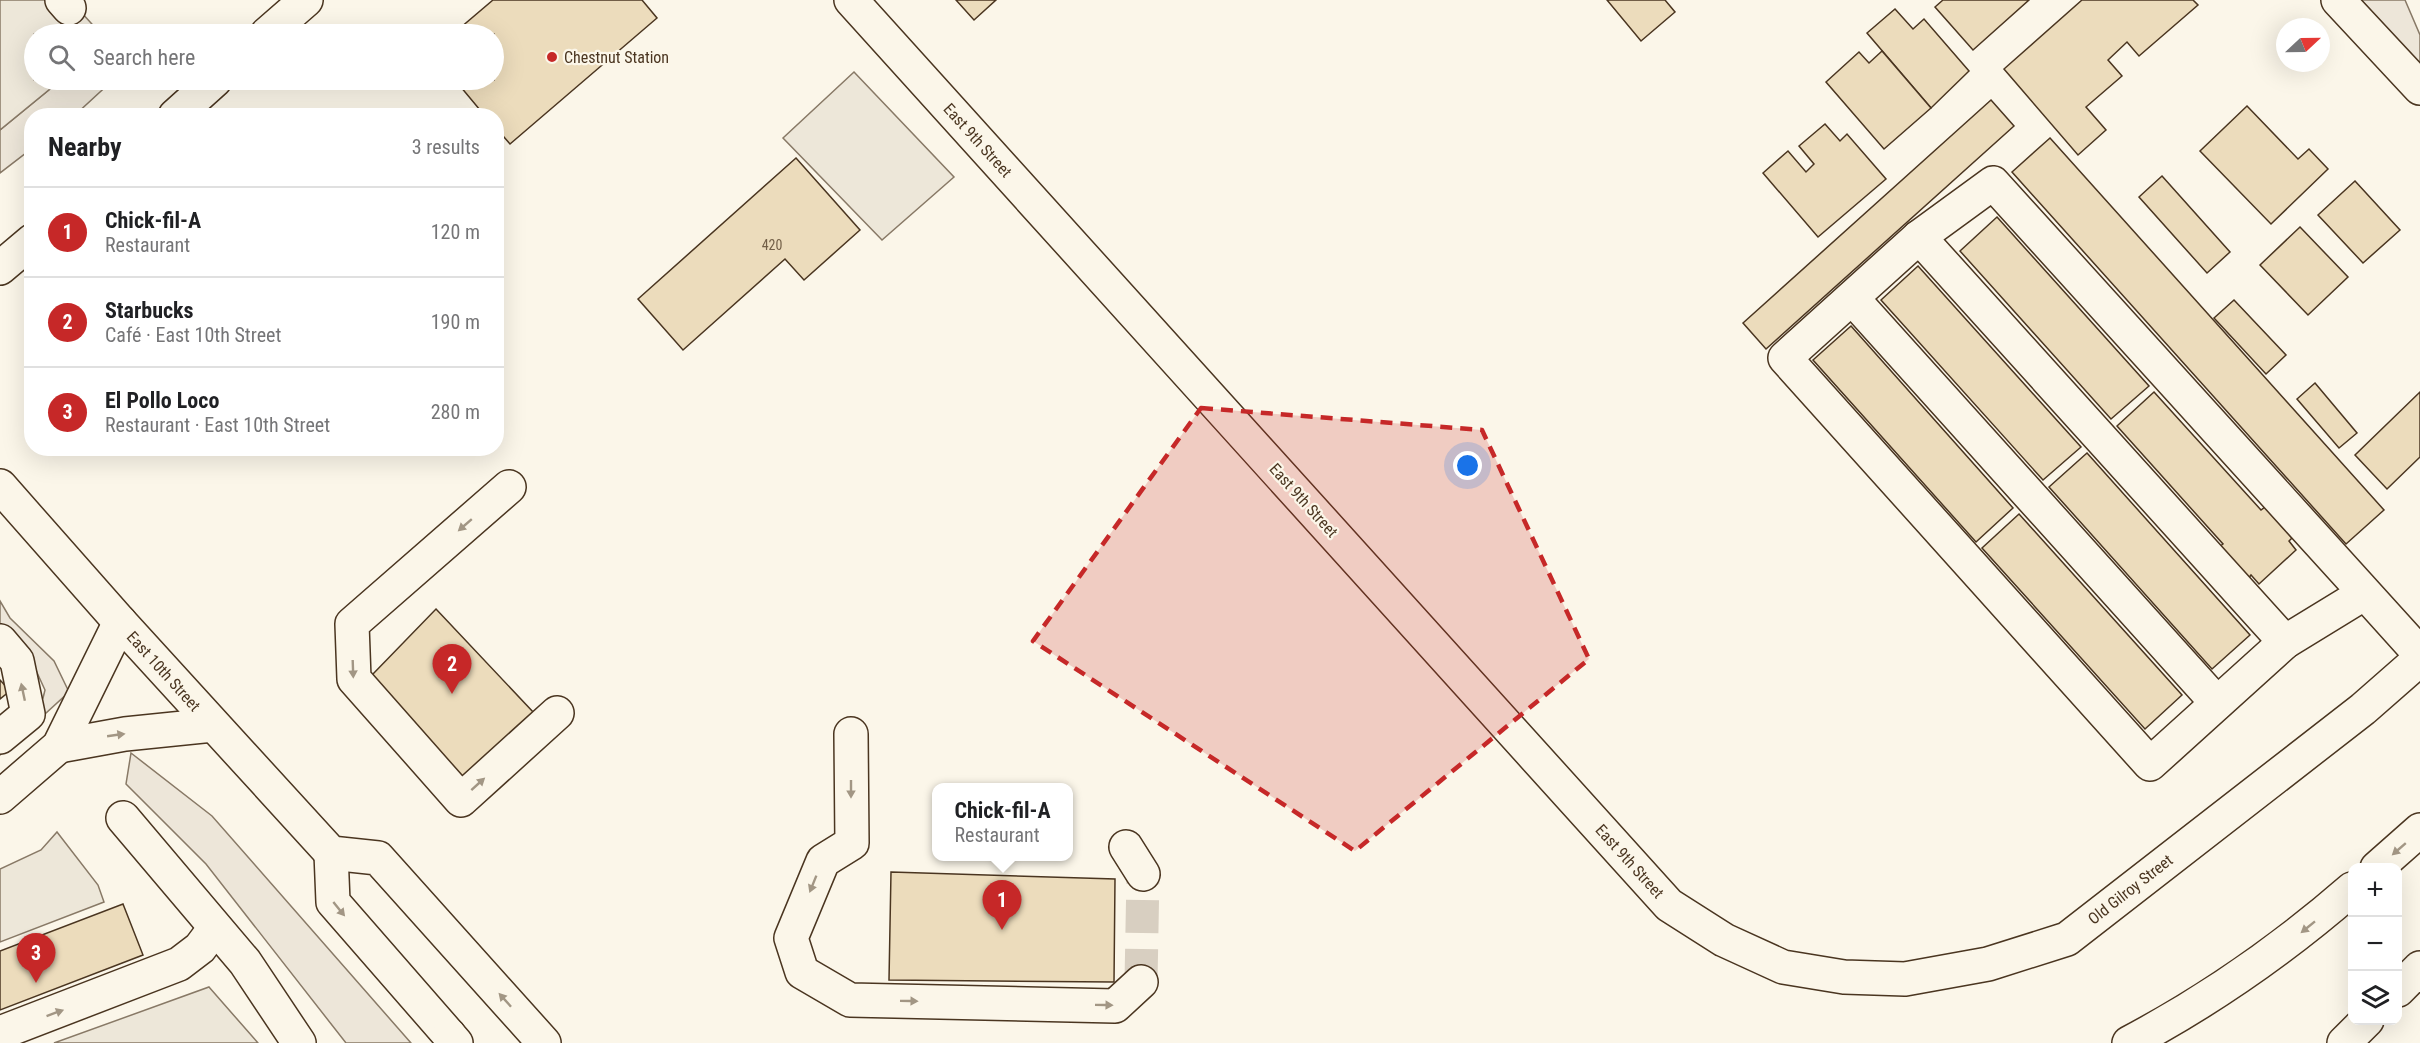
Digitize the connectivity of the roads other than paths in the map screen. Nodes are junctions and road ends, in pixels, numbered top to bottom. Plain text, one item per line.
1 (306, 0) edge
2 (851, 0) edge
3 (2338, 0) edge
4 (278, 24) edge
5 (2420, 88) edge
6 (204, 90) edge
7 (184, 108) edge
8 (1919, 237) junction
9 (24, 248) edge
10 (0, 268) edge
11 (1852, 298) junction
12 (0, 486) edge
13 (509, 487) dead end
14 (2366, 593) junction
15 (120, 622) junction
16 (0, 640) edge
17 (2285, 642) junction
18 (2420, 654) edge
19 (2420, 659) edge
20 (2217, 703) junction
21 (557, 713) dead end
22 (213, 725) junction
23 (851, 735) dead end
24 (0, 737) edge
25 (59, 746) junction
26 (0, 797) edge
27 (123, 818) dead end
28 (2420, 831) edge
29 (1126, 847) dead end
30 (331, 853) junction
31 (2382, 863) edge
32 (1143, 874) tunnel mouth
33 (2348, 892) edge
34 (215, 928) junction
35 (1783, 967) joint
36 (2420, 968) edge
37 (1141, 982) dead end
38 (2402, 985) edge
39 (2362, 1025) edge
40 (0, 1032) edge
41 (453, 1040) edge
42 (299, 1043) edge
43 (544, 1043) edge
44 (2130, 1043) edge
45 (2344, 1043) edge

1 - 4 main road
2 - 35 main road, East 9th Street
3 - 5 main road
6 - 7 main road
8 - 11 main road
8 - 14 main road
8 - 17 main road
9 - 10 main road
11 - 20 main road
11 - 20 main road
12 - 15 main road, East 10th Street
13 -> 21 main road
14 - 17 main road
14 - 18 main road
15 - 22 main road, East 10th Street
15 - 25 main road
24 -> 16 main road
17 - 20 main road
19 - 35 main road, Old Gilroy Street
25 -> 22 main road
22 - 30 main road, East 10th Street
23 -> 37 main road
25 - 26 main road
27 - 34 main road
28 -> 31 main road
29 - 32 main road
30 -> 41 main road
43 -> 30 main road
33 -> 44 main road
40 -> 34 main road
34 - 42 main road
36 - 38 main road
39 - 45 main road

